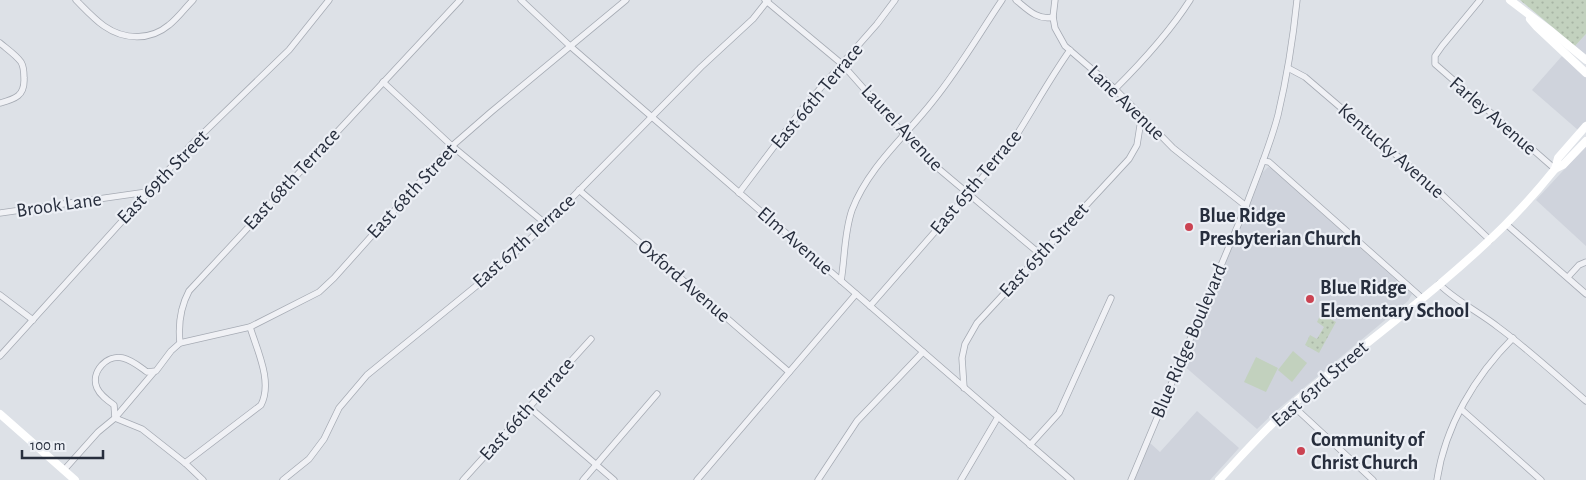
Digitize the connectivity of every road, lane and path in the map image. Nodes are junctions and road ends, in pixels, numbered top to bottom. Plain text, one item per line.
1 (76, 0) edge
2 (193, 0) edge
3 (329, 0) edge
4 (460, 0) edge
5 (521, 0) edge
6 (626, 0) edge
7 (767, 0) edge
8 (895, 0) edge
9 (1002, 0) edge
10 (1016, 0) edge
11 (1055, 0) edge
12 (1190, 0) edge
13 (1297, 0) edge
14 (1480, 0) edge
15 (1510, 0) edge
16 (1523, 11) junction
17 (1053, 17) junction
18 (0, 43) edge
19 (570, 46) junction
20 (1070, 50) junction
21 (1586, 60) edge
22 (842, 64) junction
23 (1288, 68) junction
24 (1586, 73) edge
25 (383, 82) junction
26 (1115, 89) junction
27 (0, 103) edge
28 (652, 117) junction
29 (1145, 120) junction
30 (1586, 126) edge
31 (904, 134) junction
32 (1586, 141) edge
33 (452, 146) junction
34 (1263, 161) junction
35 (1555, 169) junction
36 (579, 190) junction
37 (147, 192) junction
38 (739, 193) junction
39 (968, 194) junction
40 (1246, 206) junction
41 (0, 213) edge
42 (546, 224) junction
43 (1506, 224) junction
44 (1490, 240) junction
45 (1040, 254) junction
46 (1586, 262) edge
47 (1568, 278) junction
48 (842, 282) junction
49 (1439, 284) junction
50 (856, 294) junction
51 (1586, 294) edge
52 (0, 295) edge
53 (1111, 298) dead end
54 (1422, 298) junction
55 (870, 306) junction
56 (33, 320) junction
57 (250, 327) junction
58 (1513, 338) junction
59 (591, 339) dead end
60 (180, 343) junction
61 (923, 352) junction
62 (0, 356) edge
63 (154, 372) junction
64 (789, 372) junction
65 (964, 388) junction
66 (657, 394) dead end
67 (1586, 402) edge
68 (1292, 405) junction
69 (529, 407) junction
70 (1461, 409) junction
71 (0, 415) edge
72 (998, 417) junction
73 (115, 418) junction
74 (1030, 445) junction
75 (185, 463) junction
76 (597, 465) junction
77 (64, 470) junction
78 (75, 480) edge
79 (203, 480) edge
80 (283, 480) edge
81 (463, 480) edge
82 (583, 480) edge
83 (614, 480) edge
84 (697, 480) edge
85 (818, 480) edge
86 (961, 480) edge
87 (1071, 480) edge
88 (1131, 480) edge
89 (1219, 480) edge
90 (1373, 480) edge
91 (1437, 480) edge
92 (1541, 480) edge

1 - 2 street
3 - 37 street, East 69th Street
4 - 25 street, East 68th Terrace
5 - 19 street, Elm Avenue
6 - 19 street, East 68th Street
7 - 22 street, Laurel Avenue
7 - 28 street, East 67th Terrace
8 - 22 street, East 66th Terrace
9 - 31 street
10 - 17 street
11 - 17 street
12 - 26 street
13 - 23 street, Blue Ridge Boulevard
14 - 35 street, Farley Avenue
15 - 16 main road
16 - 21 main road
16 - 24 main road
17 - 20 street, Lane Avenue
18 - 27 street
19 - 28 street, Elm Avenue
19 - 33 street, East 68th Street
20 - 26 street, Lane Avenue
20 - 39 street, East 65th Terrace
22 - 31 street, Laurel Avenue
22 - 38 street, East 66th Terrace
23 - 34 street, Blue Ridge Boulevard
23 - 44 street, Kentucky Avenue
25 - 33 street
25 - 60 street, East 68th Terrace
26 - 29 street, Lane Avenue
28 - 36 street, East 67th Terrace
28 - 38 street, Elm Avenue
29 - 40 street, Lane Avenue
29 - 45 street, East 65th Street
30 - 35 main road, East 63rd Street
31 - 39 street, Laurel Avenue
31 - 48 street
32 - 35 main road, East 63rd Street
33 - 42 street
33 - 57 street, East 68th Street
34 - 40 street, Blue Ridge Boulevard
34 - 54 street
35 - 43 main road, East 63rd Street
36 - 42 street, East 67th Terrace
36 - 64 street, Oxford Avenue
37 - 41 street, Brook Lane
37 - 56 street, East 69th Street
38 - 48 street, Elm Avenue
39 - 45 street, Laurel Avenue
39 - 55 street, East 65th Terrace
40 - 88 street, Blue Ridge Boulevard
42 - 80 street, East 67th Terrace
43 - 44 main road, East 63rd Street
43 - 47 street
44 - 49 main road, East 63rd Street
45 - 65 street, East 65th Street
46 - 47 street
47 - 51 street
48 - 50 street, Elm Avenue
49 - 54 main road, East 63rd Street
49 - 58 street
50 - 55 street, Elm Avenue
50 - 64 street
52 - 56 street
53 - 74 street
54 - 68 main road, East 63rd Street
55 - 61 street, Elm Avenue
56 - 62 street, East 69th Street
57 - 60 street, East 68th Street
57 - 75 street
58 - 67 street
58 - 70 street
59 - 69 street, East 66th Terrace
60 - 63 street
61 - 65 street, Elm Avenue
61 - 85 street
63 - 73 street
63 - 73 street
64 - 84 street
65 - 72 street, Elm Avenue
66 - 76 street
68 - 89 main road, East 63rd Street
68 - 90 street
69 - 76 street
69 - 81 street, East 66th Terrace
70 - 91 street
70 - 92 street
71 - 77 main road
72 - 74 street, Elm Avenue
72 - 86 street
73 - 75 street
73 - 77 street
74 - 87 street, Elm Avenue
75 - 79 street
76 - 82 street
76 - 83 street
77 - 78 main road

